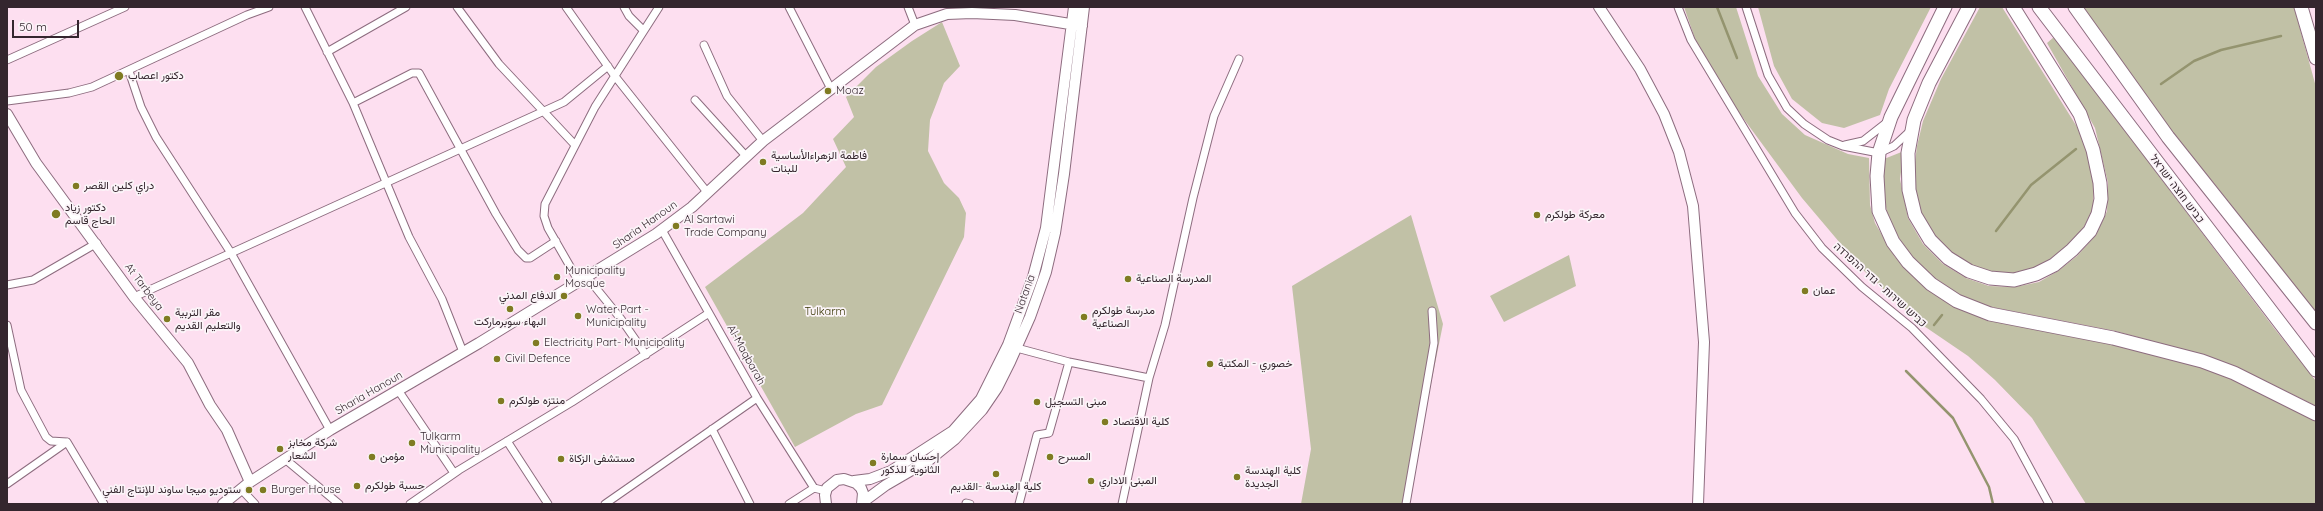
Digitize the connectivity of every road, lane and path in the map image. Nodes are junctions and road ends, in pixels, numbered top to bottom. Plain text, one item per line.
1 (125, 7) edge
2 (269, 7) edge
3 (304, 7) edge
4 (406, 7) edge
5 (457, 7) edge
6 (566, 7) edge
7 (624, 7) edge
8 (659, 7) edge
9 (789, 7) edge
10 (908, 7) edge
11 (1074, 7) edge
12 (1084, 7) edge
13 (1599, 7) edge
14 (1678, 7) edge
15 (1746, 7) edge
16 (1945, 7) edge
17 (1969, 7) edge
18 (2013, 7) edge
19 (2039, 7) edge
20 (2075, 7) edge
21 (2301, 7) edge
22 (983, 10) edge
23 (916, 25) junction
24 (1077, 25) junction
25 (643, 30) junction
26 (704, 45) dead end
27 (327, 52) junction
28 (2316, 58) edge
29 (1239, 59) dead end
30 (7, 60) edge
31 (608, 66) junction
32 (129, 70) junction
33 (614, 76) junction
34 (831, 89) junction
35 (695, 100) dead end
36 (7, 101) edge
37 (353, 103) junction
38 (544, 112) junction
39 (7, 114) edge
40 (1891, 117) junction
41 (1914, 120) junction
42 (763, 141) junction
43 (575, 144) junction
44 (1843, 146) junction
45 (460, 150) junction
46 (1879, 152) junction
47 (746, 156) junction
48 (387, 182) junction
49 (707, 192) junction
50 (662, 230) junction
51 (556, 241) junction
52 (97, 243) junction
53 (231, 253) junction
54 (583, 280) junction
55 (7, 285) edge
56 (134, 297) junction
57 (1432, 311) dead end
58 (709, 313) junction
59 (2316, 323) edge
60 (7, 325) edge
61 (1012, 347) junction
62 (463, 352) junction
63 (646, 355) junction
64 (1069, 362) junction
65 (2316, 370) edge
66 (1149, 378) junction
67 (398, 390) junction
68 (757, 398) junction
69 (2316, 414) edge
70 (330, 430) junction
71 (712, 430) junction
72 (507, 441) junction
73 (67, 442) junction
74 (285, 459) junction
75 (454, 473) junction
76 (854, 481) junction
77 (250, 482) junction
78 (7, 484) edge
79 (814, 488) junction
80 (241, 489) junction
81 (826, 491) junction
82 (863, 503) edge
83 (1123, 503) edge
84 (104, 504) edge
85 (223, 504) edge
86 (255, 504) edge
87 (339, 504) edge
88 (410, 504) edge
89 (548, 504) edge
90 (605, 504) edge
91 (750, 504) edge
92 (789, 504) edge
93 (826, 504) edge
94 (1019, 504) edge
95 (1406, 504) edge
96 (1698, 504) edge
97 (2049, 504) edge

1 - 30 street
2 - 32 street
3 - 27 street
4 - 27 street
5 - 38 street
6 - 31 street
7 - 25 street
8 - 25 street
9 - 34 street
10 - 23 street
11 - 24 street
12 - 24 street
13 - 96 street
14 - 97 street, כביש שירות - גדר ההפרדה
15 - 44 street
16 - 40 highway
17 - 41 highway
18 - 41 highway
19 - 65 highway, כביש חוצה ישראל
20 - 59 highway
21 - 28 highway
22 - 23 street, Sharia Hanoun
22 - 24 street, Sharia Hanoun
23 - 34 street, Sharia Hanoun
24 - 61 street, Natania
25 - 33 street
26 - 42 street
27 - 37 street
29 - 66 street
31 - 33 street
31 - 38 street
32 - 36 street
32 - 53 street
33 - 43 street
33 - 49 street
34 - 42 street, Sharia Hanoun
35 - 47 street
37 - 45 street
37 - 48 street
38 - 43 street
38 - 45 street
39 - 52 street, At Tarbeya
40 - 44 street
40 - 46 highway
41 - 46 street
42 - 47 street, Sharia Hanoun
43 - 51 street
44 - 46 street
45 - 48 street
45 - 51 street
46 - 69 highway
47 - 49 street, Sharia Hanoun
48 - 53 street
48 - 62 street
49 - 50 street, Sharia Hanoun
50 - 54 street, Sharia Hanoun
50 - 58 street, Al-Maqbarah
51 - 54 street
52 - 55 street
52 - 56 street, At Tarbeya
53 - 56 street
53 - 70 street
54 - 62 street, Sharia Hanoun
54 - 63 street
56 - 77 street, At Tarbeya
57 - 95 street
58 - 63 street
58 - 68 street, Al-Maqbarah
60 - 73 street
61 - 64 street
61 - 76 street, Natania
61 - 82 street, Natania
62 - 67 street, Sharia Hanoun
63 - 72 street
64 - 66 street
64 - 94 street
66 - 83 street
67 - 70 street, Sharia Hanoun
67 - 75 street
68 - 71 street
68 - 79 street, Al-Maqbarah
70 - 74 street, Sharia Hanoun
71 - 90 street
71 - 91 street
72 - 75 street
72 - 89 street
73 - 78 street
73 - 84 street
74 - 77 street, Sharia Hanoun
74 - 87 street
75 - 88 street
76 - 81 street, Natania
76 - 82 street
77 - 80 street, Sharia Hanoun
79 - 81 street
79 - 92 street
80 - 85 street, Sharia Hanoun
80 - 86 street
81 - 93 street

